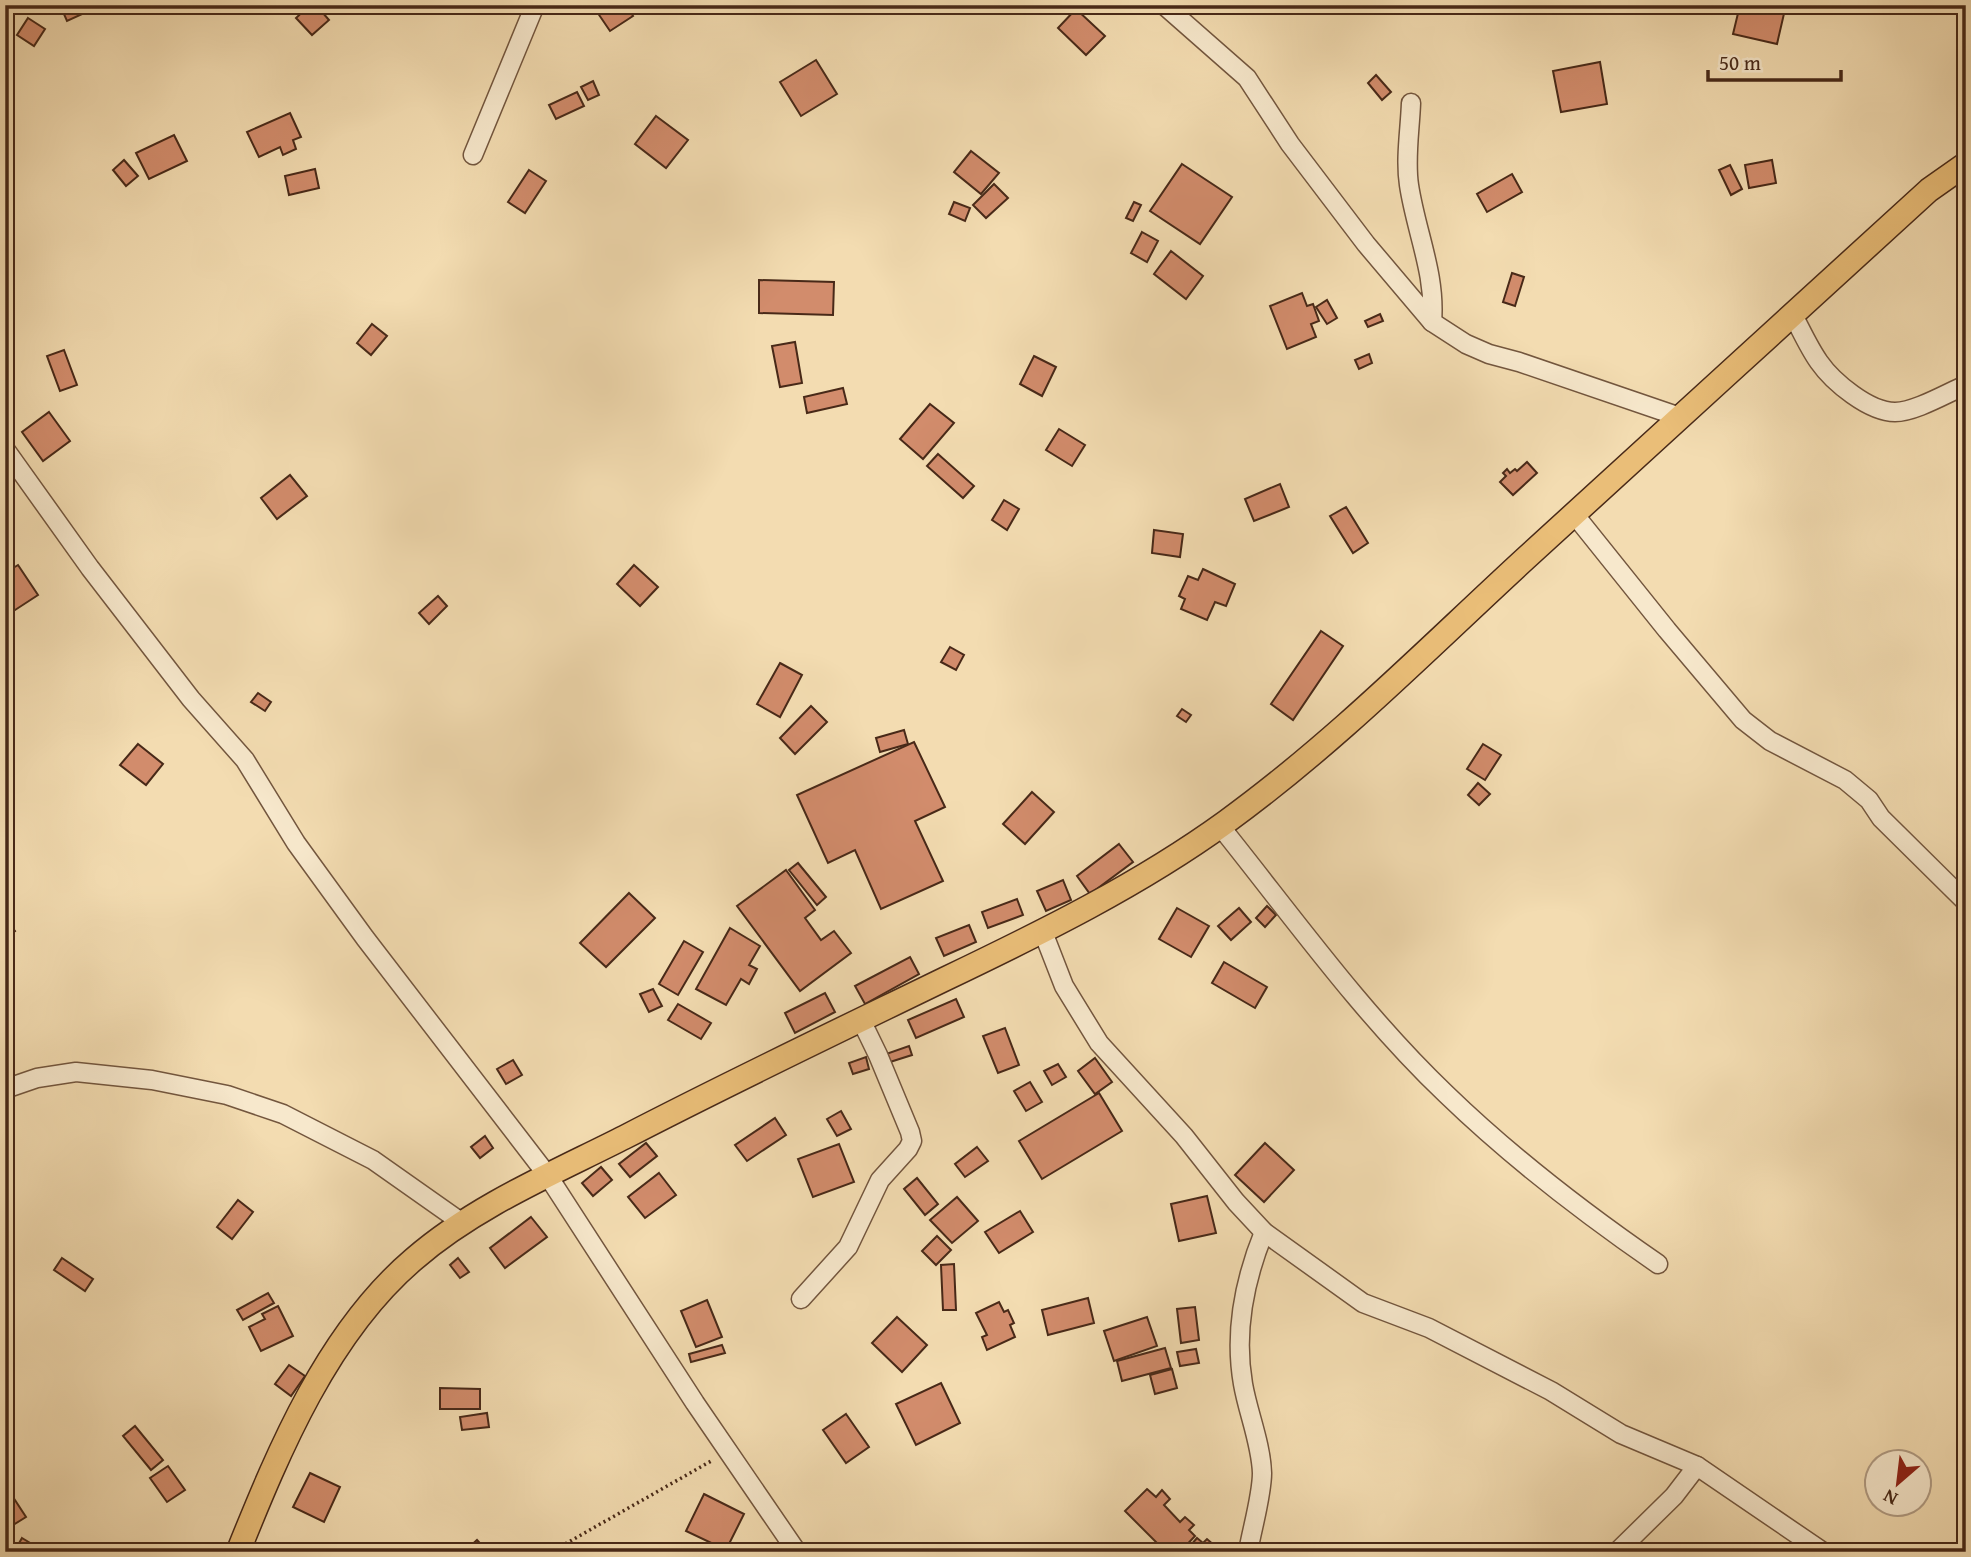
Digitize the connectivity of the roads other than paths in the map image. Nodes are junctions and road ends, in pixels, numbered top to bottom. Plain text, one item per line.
1 (535, 5) edge
2 (1164, 5) edge
3 (1411, 103) dead end
4 (472, 155) dead end
5 (1966, 164) edge
6 (1793, 314) junction
7 (1432, 322) junction
8 (1966, 385) edge
9 (1681, 417) junction
10 (5, 449) edge
11 (1574, 514) junction
12 (1220, 826) junction
13 (1966, 902) edge
14 (1043, 932) junction
15 (861, 1020) junction
16 (5, 1089) edge
17 (548, 1176) junction
18 (461, 1222) junction
19 (1264, 1233) junction
20 (1658, 1264) dead end
21 (800, 1299) dead end
22 (1697, 1466) junction
23 (238, 1552) edge
24 (797, 1552) edge
25 (1248, 1552) edge
26 (1618, 1552) edge
27 (1823, 1552) edge

1 - 4 street
2 - 7 street
3 - 7 street
5 - 6 main road
6 - 8 street
6 - 9 main road
7 - 9 street
9 - 11 main road
10 - 17 street
11 - 12 main road
11 - 13 street
12 - 14 main road
12 - 20 street
14 - 15 main road
14 - 19 street
15 - 17 main road
15 - 21 street
16 - 18 street
17 - 18 main road
17 - 24 street
18 - 23 main road
19 - 22 street
19 - 25 street
22 - 26 street
22 - 27 street

